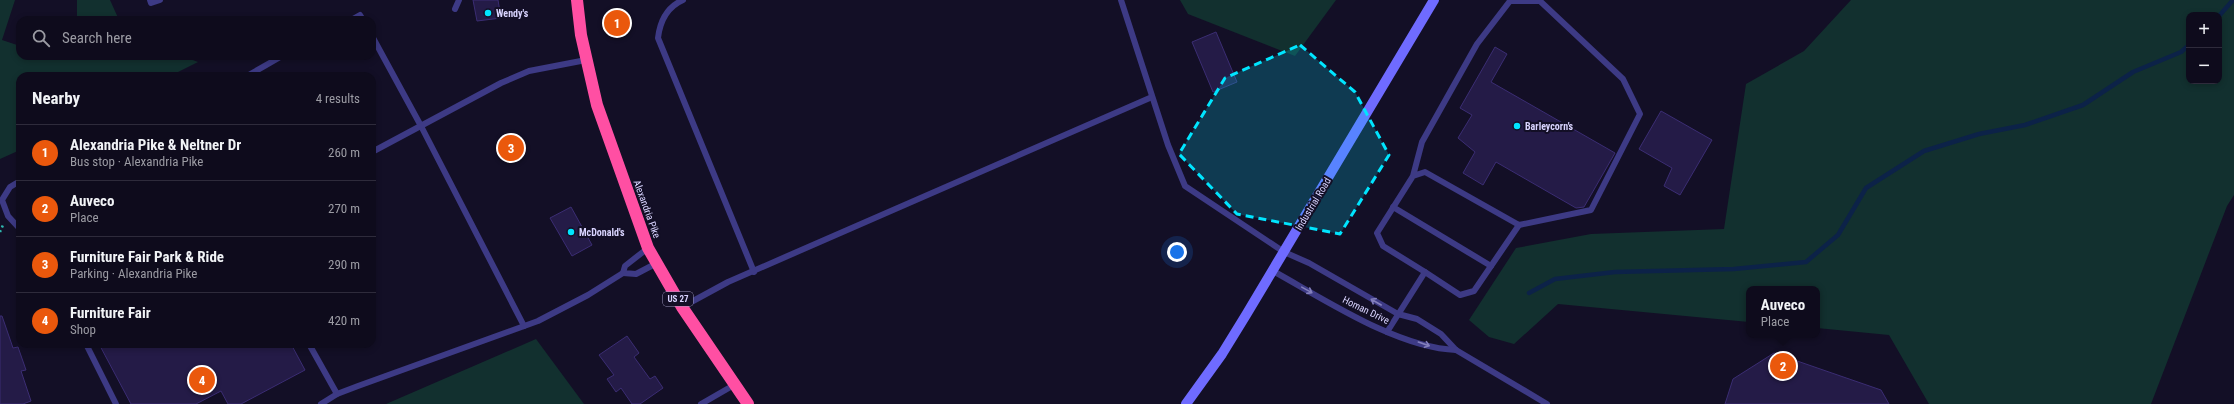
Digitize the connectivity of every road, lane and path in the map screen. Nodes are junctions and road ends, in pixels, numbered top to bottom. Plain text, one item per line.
1 (150, 0) edge
2 (160, 0) edge
3 (459, 0) edge
4 (577, 0) edge
5 (683, 0) edge
6 (1121, 0) edge
7 (1434, 0) edge
8 (455, 9) dead end
9 (376, 43) edge
10 (275, 60) edge
11 (586, 60) junction
12 (254, 72) edge
13 (1152, 97) junction
14 (421, 126) junction
15 (376, 150) edge
16 (1413, 176) junction
17 (16, 183) edge
18 (1393, 207) junction
19 (16, 225) edge
20 (1519, 225) junction
21 (648, 248) junction
22 (1284, 252) junction
23 (657, 263) junction
24 (1491, 266) junction
25 (1273, 271) junction
26 (754, 272) junction
27 (1426, 272) junction
28 (623, 273) junction
29 (682, 307) junction
30 (1398, 314) junction
31 (524, 326) junction
32 (1387, 332) junction
33 (88, 348) edge
34 (311, 348) edge
35 (1456, 350) junction
36 (734, 385) junction
37 (337, 394) junction
38 (116, 404) edge
39 (321, 404) edge
40 (701, 404) edge
41 (748, 404) edge
42 (1186, 404) edge
43 (1547, 404) edge

1 - 2 lane
3 - 8 lane
4 - 11 highway, Alexandria Pike / US 27
5 - 26 lane
6 - 13 lane, Homan Drive
7 - 22 main road, Industrial Road
9 - 14 lane
10 - 12 lane
11 - 14 lane
11 - 21 highway, Alexandria Pike / US 27
13 - 22 lane, Homan Drive
13 - 26 lane
14 - 15 lane
14 - 31 lane
16 - 18 lane
16 - 20 lane
16 - 20 lane
17 - 19 lane
18 - 24 lane
18 - 27 lane
20 - 24 lane
21 - 23 highway, Alexandria Pike / US 27
21 - 28 lane
22 - 25 main road, Industrial Road
30 -> 22 lane, Homan Drive
23 - 28 lane
23 - 29 highway, Alexandria Pike / US 27
24 - 27 lane
25 -> 32 lane, Homan Drive
25 - 42 main road, Industrial Road
26 - 29 lane
27 - 30 lane
28 - 31 lane
29 - 36 highway, Alexandria Pike / US 27
30 - 32 lane
30 - 35 lane, Homan Drive
31 - 37 lane
32 -> 35 lane, Homan Drive
33 - 38 lane
34 - 37 lane
35 - 43 lane, Homan Drive
36 - 40 lane
36 - 41 highway, Alexandria Pike / US 27
37 - 39 lane

